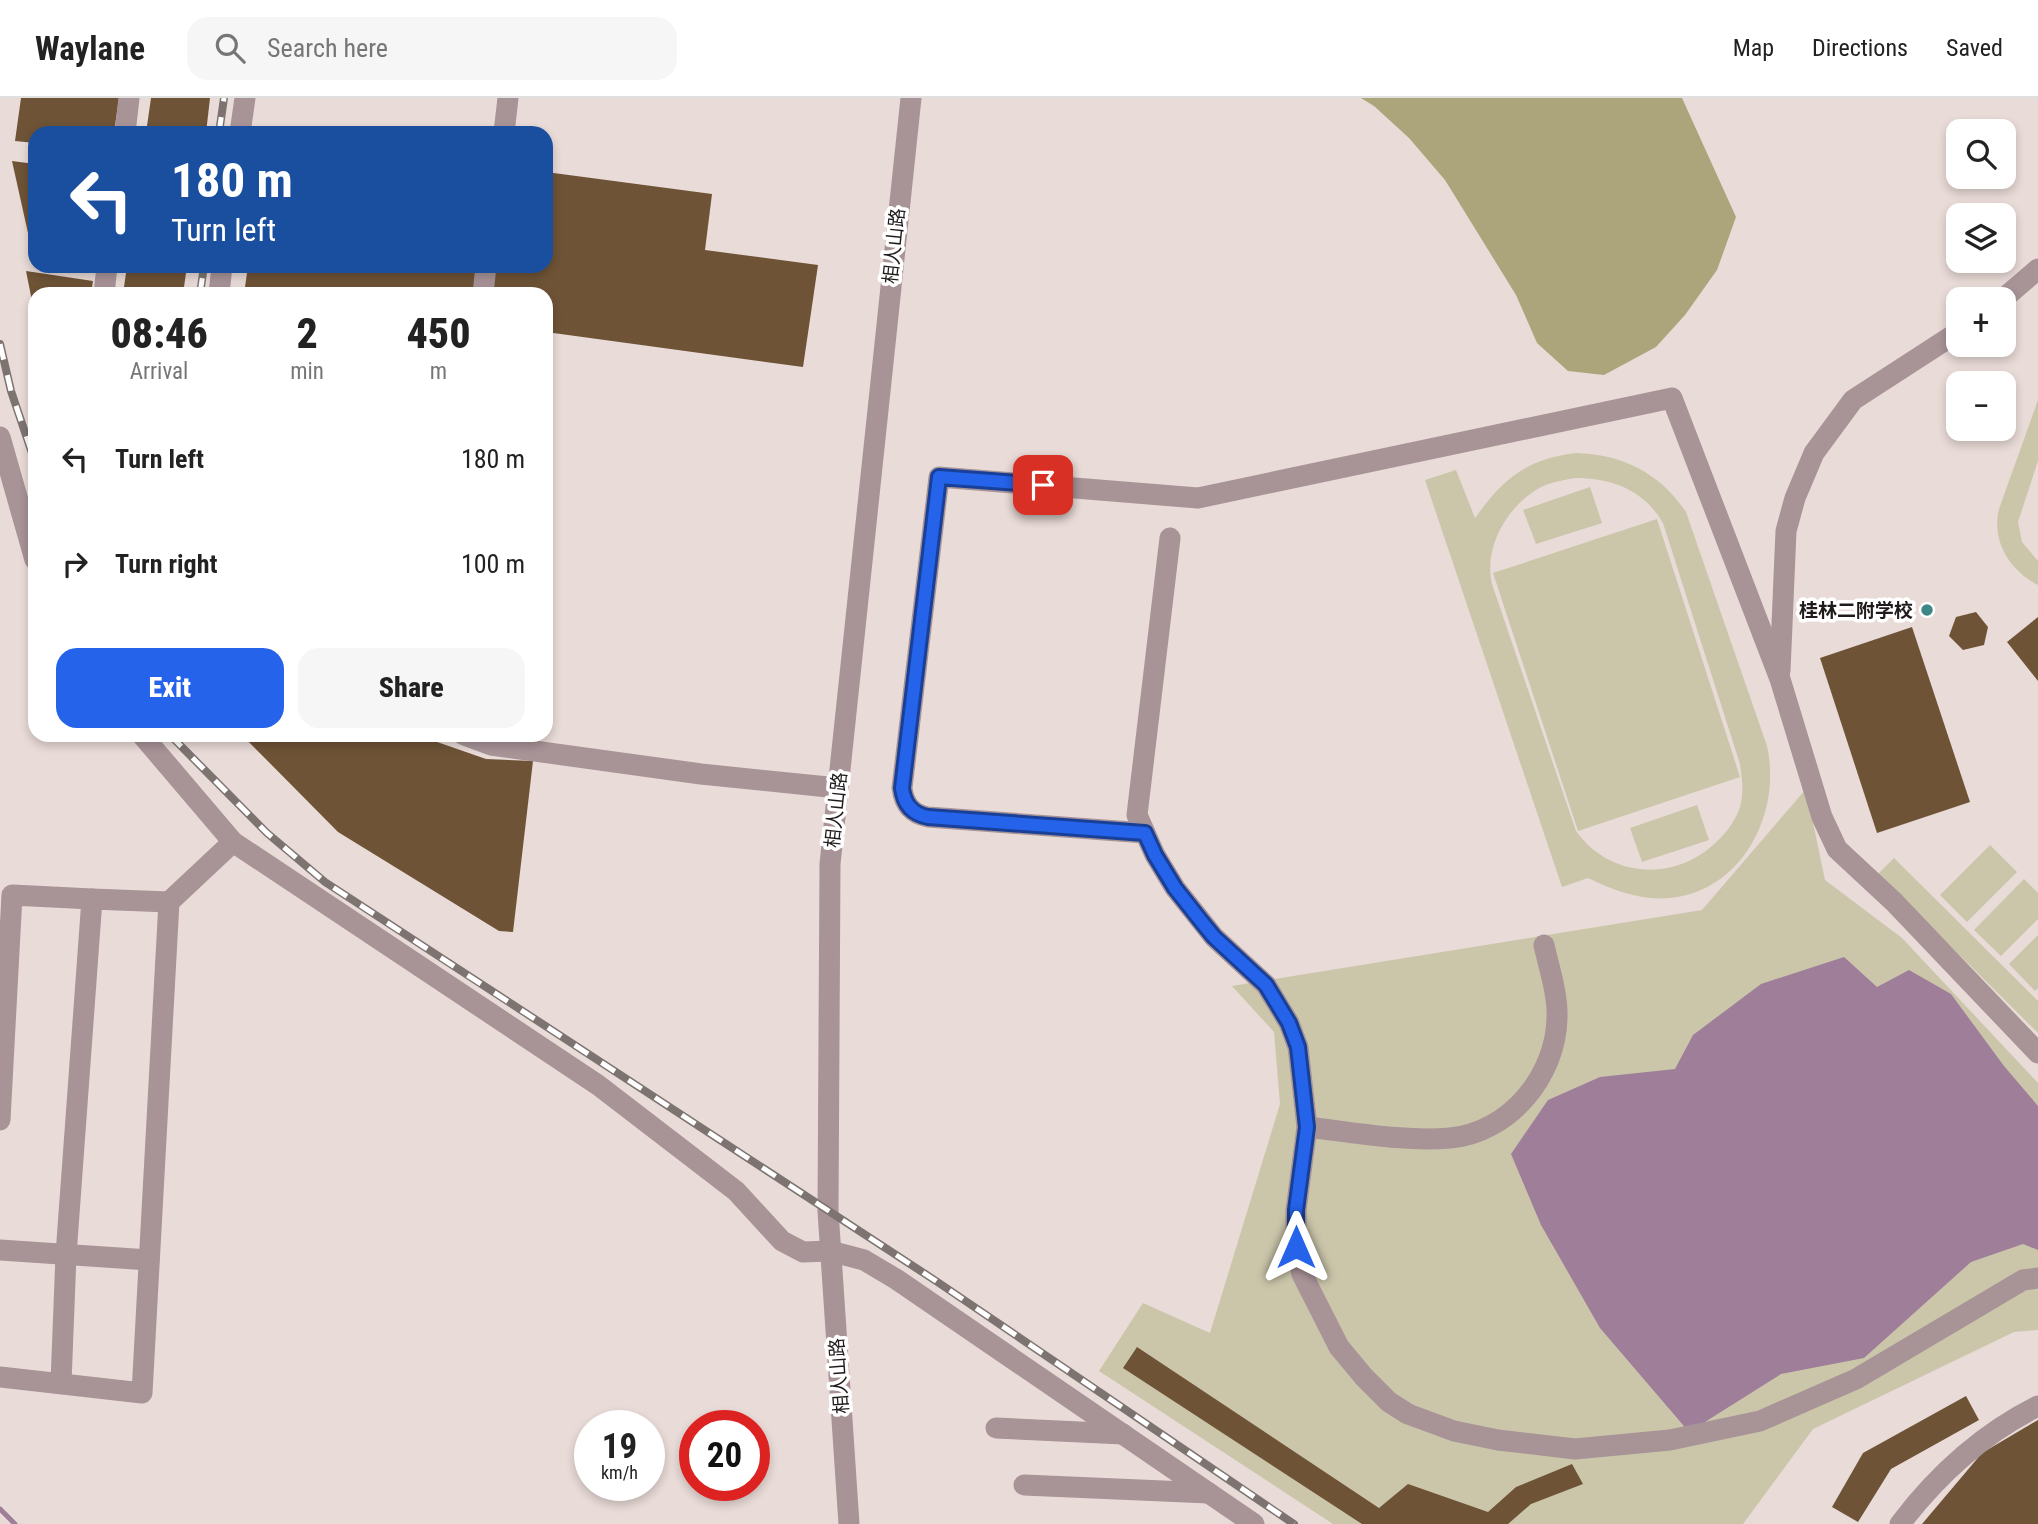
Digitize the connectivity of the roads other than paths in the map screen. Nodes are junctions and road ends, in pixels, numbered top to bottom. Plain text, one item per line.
1 (129, 98) edge
2 (245, 98) edge
3 (508, 98) edge
4 (911, 98) edge
5 (125, 126) edge
6 (241, 126) edge
7 (504, 126) edge
8 (2038, 269) edge
9 (2016, 288) edge
10 (1946, 340) edge
11 (0, 437) edge
12 (28, 535) edge
13 (1170, 538) dead end
14 (1780, 679) junction
15 (148, 742) edge
16 (483, 742) edge
17 (838, 788) junction
18 (1145, 833) junction
19 (233, 842) junction
20 (92, 899) junction
21 (169, 902) junction
22 (1544, 945) dead end
23 (2038, 1052) edge
24 (0, 1120) edge
25 (1307, 1127) junction
26 (0, 1250) edge
27 (830, 1251) junction
28 (66, 1255) junction
29 (149, 1260) junction
30 (2038, 1278) edge
31 (0, 1377) edge
32 (61, 1382) junction
33 (2038, 1406) edge
34 (996, 1428) dead end
35 (1123, 1434) junction
36 (1024, 1485) dead end
37 (1209, 1493) junction
38 (849, 1524) edge
39 (1254, 1524) edge
40 (1900, 1524) edge

1 - 5 street
2 - 6 street
3 - 7 street
4 - 17 street, 相人山路
8 - 9 street
10 - 14 street
11 - 12 street
13 - 18 street
14 - 18 street
14 - 23 street
15 - 19 street
16 - 17 street
17 - 27 street, 相人山路
18 - 25 street
19 - 21 street
19 - 27 street
20 - 21 street
20 - 24 street
20 - 28 street
21 - 29 street
22 - 25 street
25 - 30 street
26 - 28 street
27 - 35 street
27 - 38 street, 相人山路
28 - 29 street
28 - 32 street
29 - 32 street
31 - 32 street
33 - 40 street
34 - 35 street
35 - 37 street
36 - 37 street
37 - 39 street

